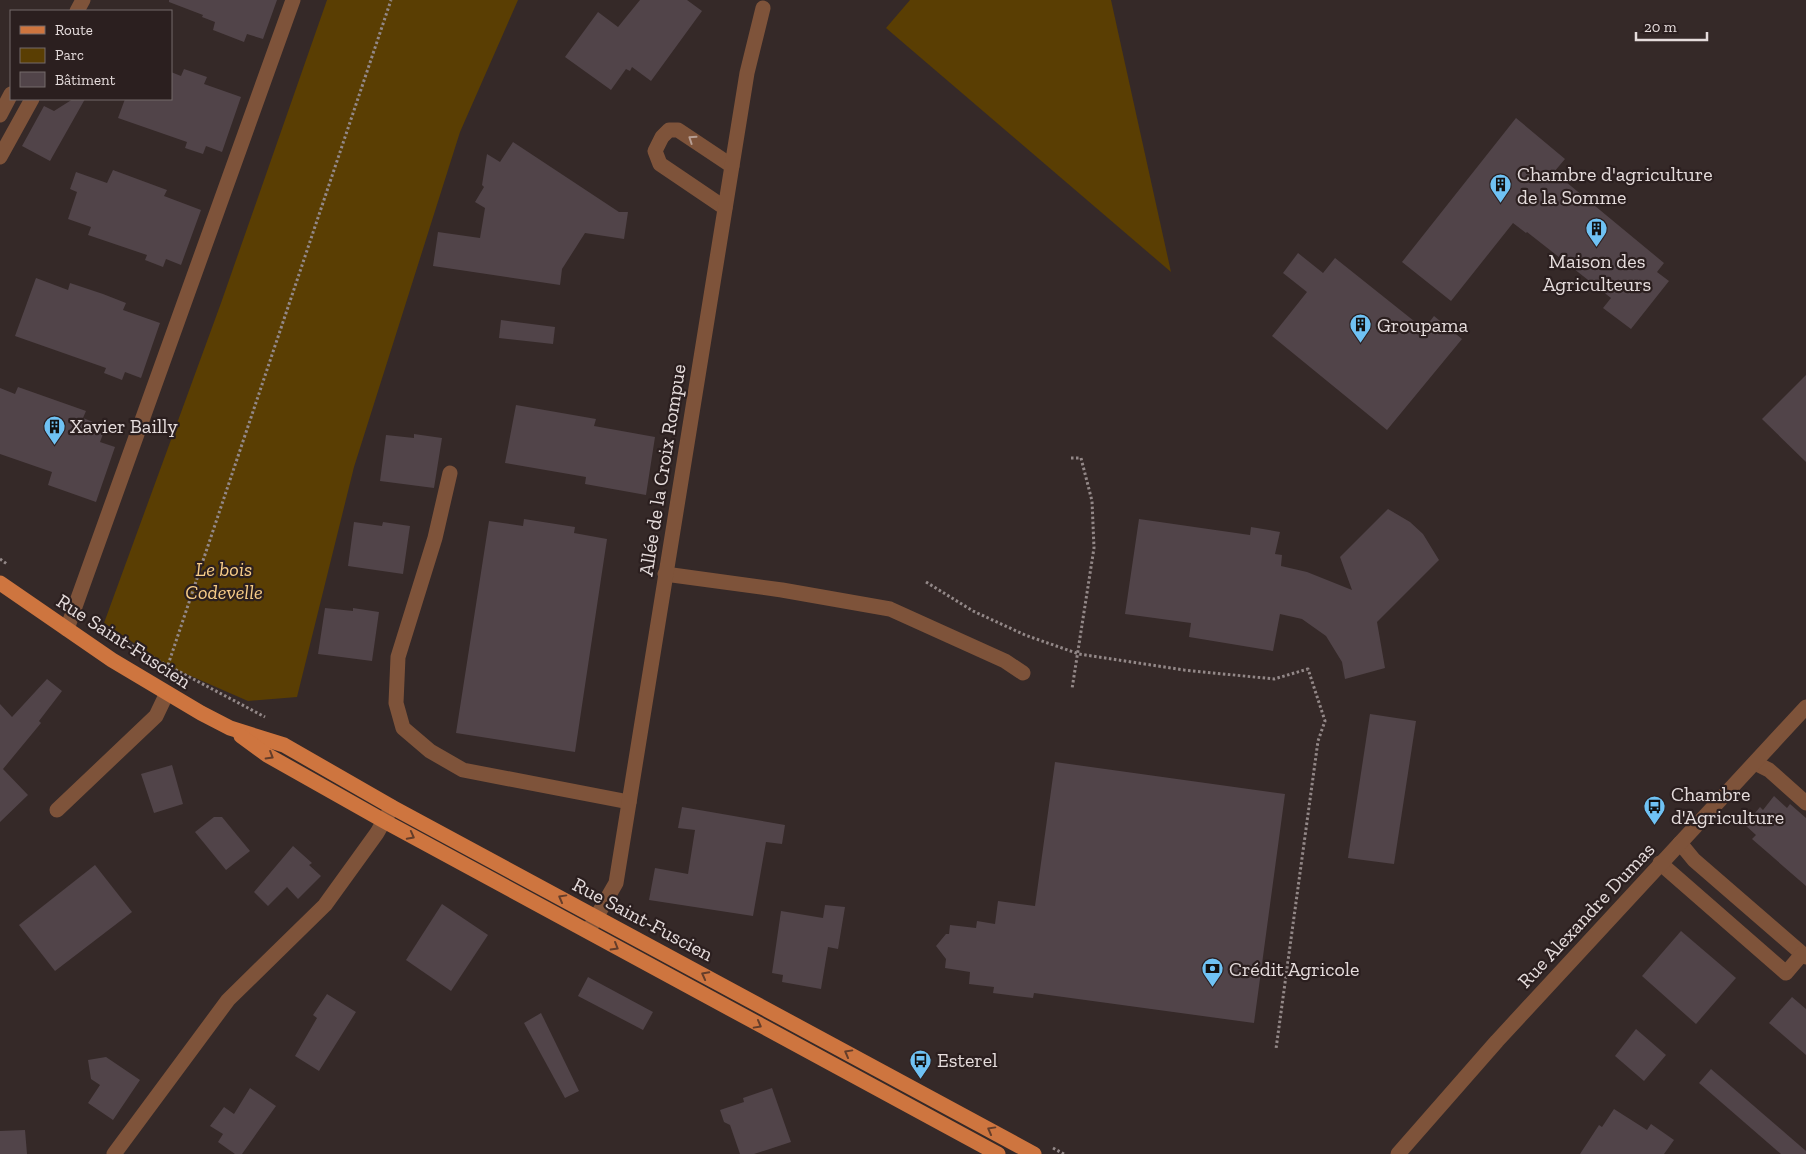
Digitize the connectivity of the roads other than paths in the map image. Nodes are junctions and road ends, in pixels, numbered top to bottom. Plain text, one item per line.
1 (293, 0) edge
2 (763, 8) dead end
3 (10, 96) edge
4 (31, 100) edge
5 (0, 115) edge
6 (0, 157) edge
7 (732, 166) junction
8 (725, 208) junction
9 (450, 473) dead end
10 (665, 574) junction
11 (0, 583) edge
12 (67, 629) junction
13 (1023, 673) dead end
14 (167, 693) junction
15 (1806, 707) edge
16 (230, 728) junction
17 (1755, 762) junction
18 (629, 802) junction
19 (1806, 803) edge
20 (392, 808) junction
21 (57, 810) dead end
22 (384, 821) junction
23 (1680, 843) junction
24 (1660, 864) junction
25 (597, 917) junction
26 (588, 932) junction
27 (1804, 956) edge
28 (114, 1154) edge
29 (998, 1154) edge
30 (1034, 1154) edge
31 (1398, 1154) edge

1 - 12 street
2 - 7 street, Allée de la Croix Rompue
3 - 5 street
4 - 6 street
7 - 8 street, Allée de la Croix Rompue
7 -> 8 street
8 - 10 street, Allée de la Croix Rompue
9 - 18 street
10 - 13 street
10 - 18 street, Allée de la Croix Rompue
11 - 12 main road, Rue Saint-Fuscien
12 - 14 main road, Rue Saint-Fuscien
14 - 16 main road, Rue Saint-Fuscien
14 - 21 street
15 - 17 street, Rue Alexandre Dumas
16 - 20 main road, Rue Saint-Fuscien
16 -> 22 main road, Rue Saint-Fuscien
17 - 19 street
17 - 23 street, Rue Alexandre Dumas
18 - 25 street, Allée de la Croix Rompue
20 - 22 street
25 -> 20 main road, Rue Saint-Fuscien
22 -> 26 main road, Rue Saint-Fuscien
22 - 28 street
23 - 24 street, Rue Alexandre Dumas
23 - 27 street
24 - 27 street
24 - 31 street, Rue Alexandre Dumas
25 - 26 street, Allée de la Croix Rompue
30 -> 25 main road, Rue Saint-Fuscien
26 -> 29 main road, Rue Saint-Fuscien

